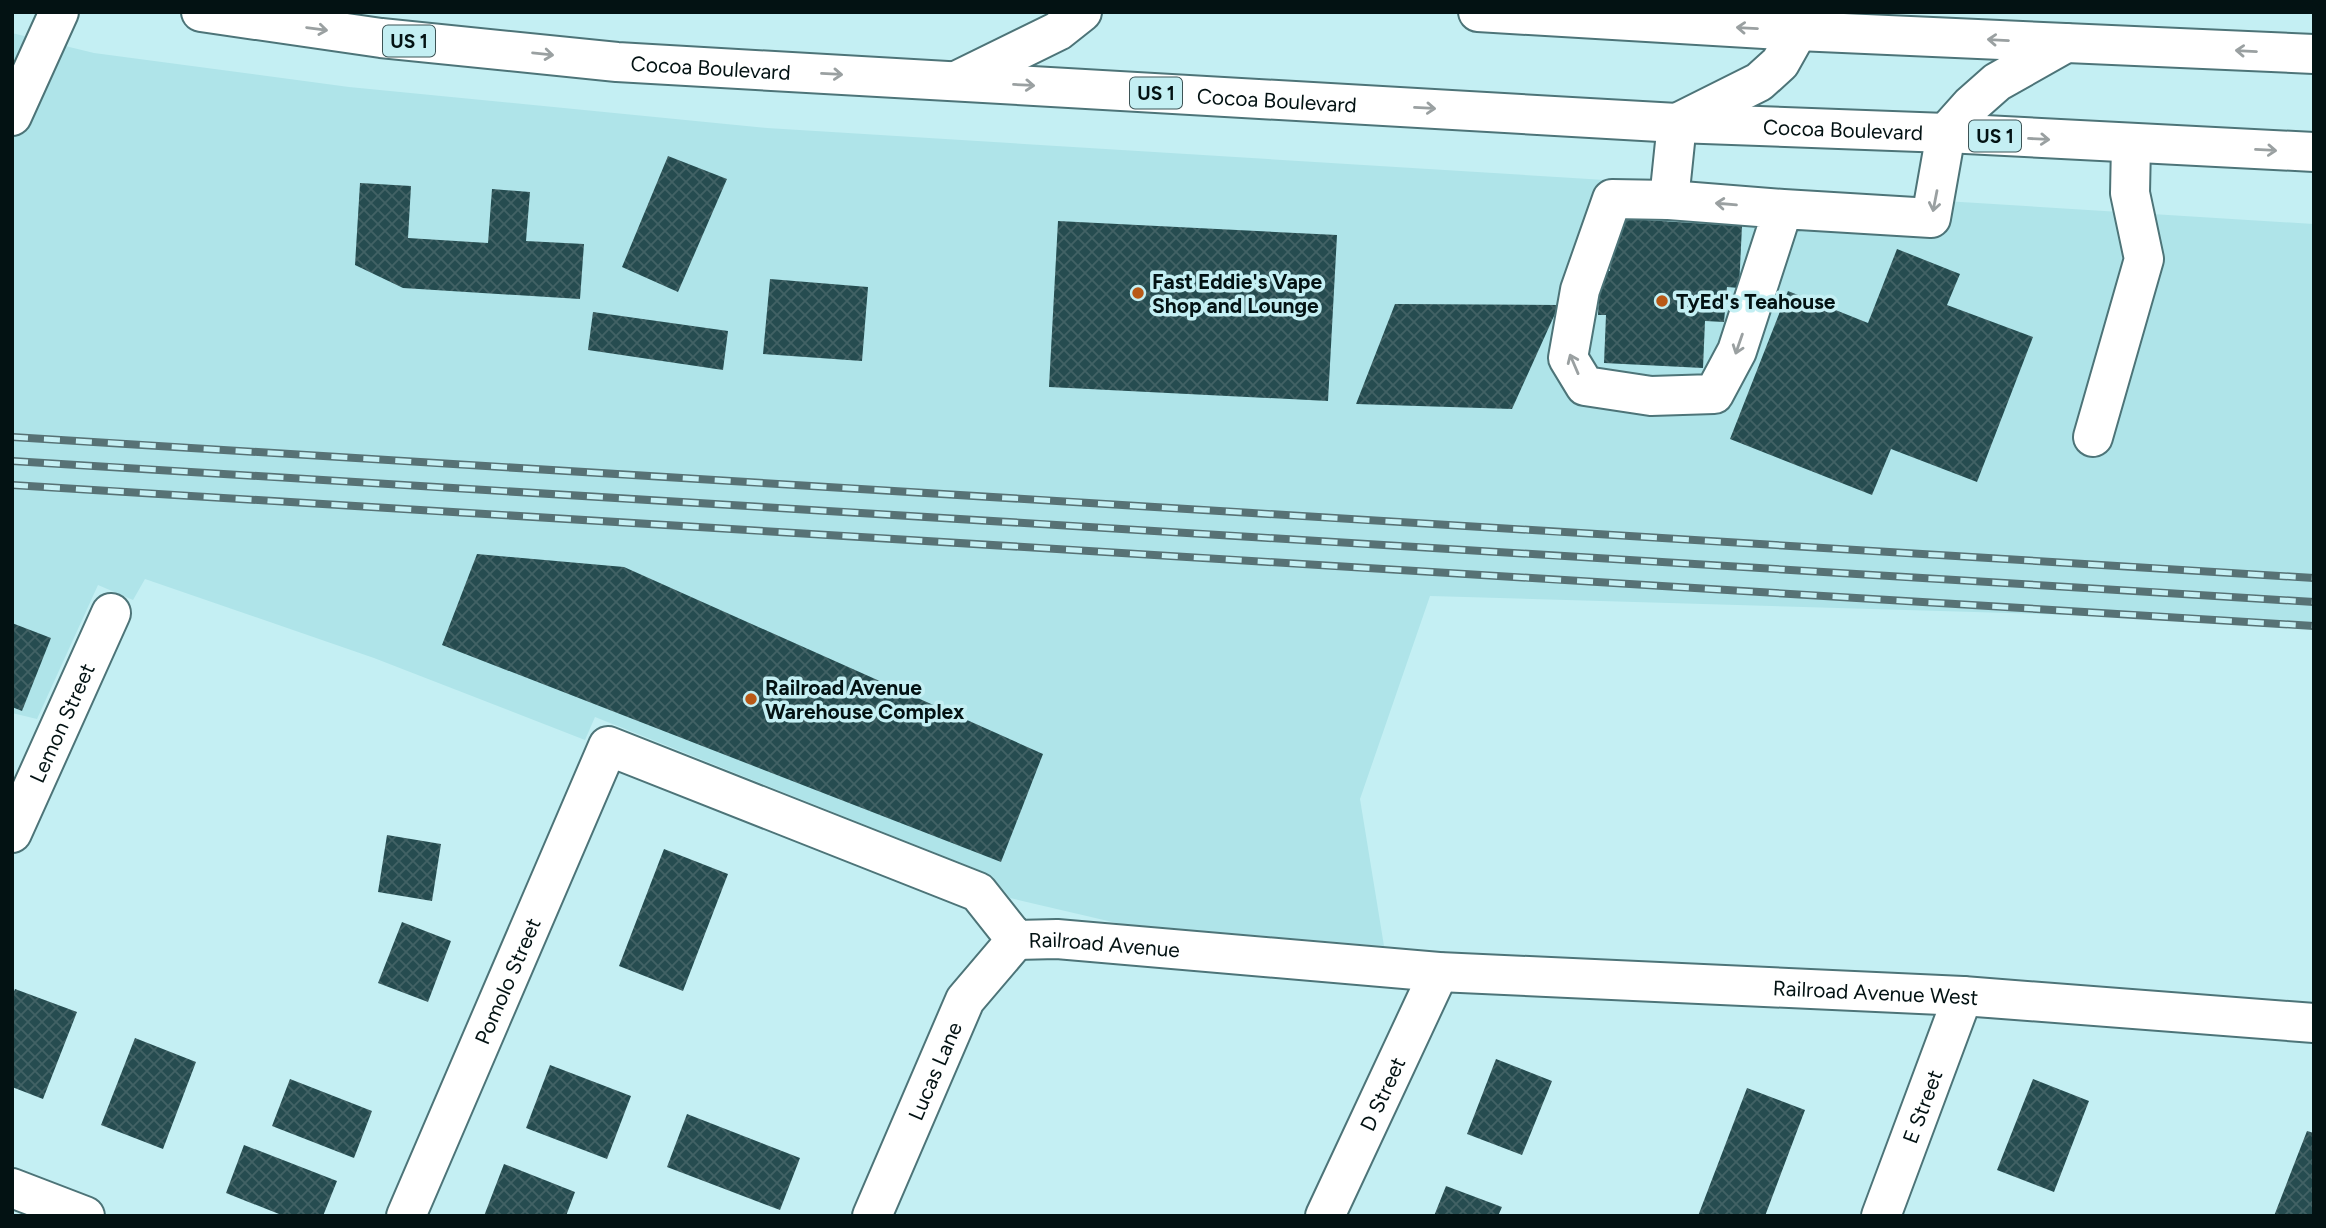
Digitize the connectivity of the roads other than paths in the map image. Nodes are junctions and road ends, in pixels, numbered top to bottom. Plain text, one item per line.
1 (59, 12) edge
2 (201, 12) edge
3 (1082, 12) edge
4 (1478, 12) edge
5 (1803, 21) edge
6 (2066, 43) junction
7 (2314, 54) edge
8 (956, 81) junction
9 (12, 116) edge
10 (1677, 123) junction
11 (1946, 133) junction
12 (2131, 144) junction
13 (2314, 152) edge
14 (1669, 200) junction
15 (1783, 209) junction
16 (2093, 437) dead end
17 (111, 614) dead end
18 (608, 746) joint
19 (12, 833) edge
20 (1016, 940) junction
21 (1439, 972) junction
22 (1964, 996) junction
23 (2314, 1023) edge
24 (12, 1188) edge
25 (85, 1216) edge
26 (405, 1216) edge
27 (872, 1216) edge
28 (1325, 1216) edge
29 (1881, 1216) edge

1 - 9 main road
2 -> 8 main road, Cocoa Boulevard / US 1
3 - 8 main road
5 -> 4 main road
6 -> 5 main road
5 - 10 main road
7 -> 6 main road
6 - 11 main road
8 -> 10 main road, Cocoa Boulevard / US 1
10 - 11 main road, Cocoa Boulevard / US 1
10 - 14 main road
11 -> 12 main road, Cocoa Boulevard / US 1
11 -> 15 main road
12 -> 13 main road, Cocoa Boulevard / US 1
12 - 16 main road
15 -> 14 main road
15 -> 14 main road
17 - 19 main road, Lemon Street
18 - 20 main road, Railroad Avenue
18 - 26 main road, Pomolo Street
20 - 21 main road, Railroad Avenue
20 - 27 main road, Lucas Lane
21 - 22 main road, Railroad Avenue West
21 - 28 main road, D Street
22 - 23 main road, Railroad Avenue West
22 - 29 main road, E Street
24 - 25 main road

